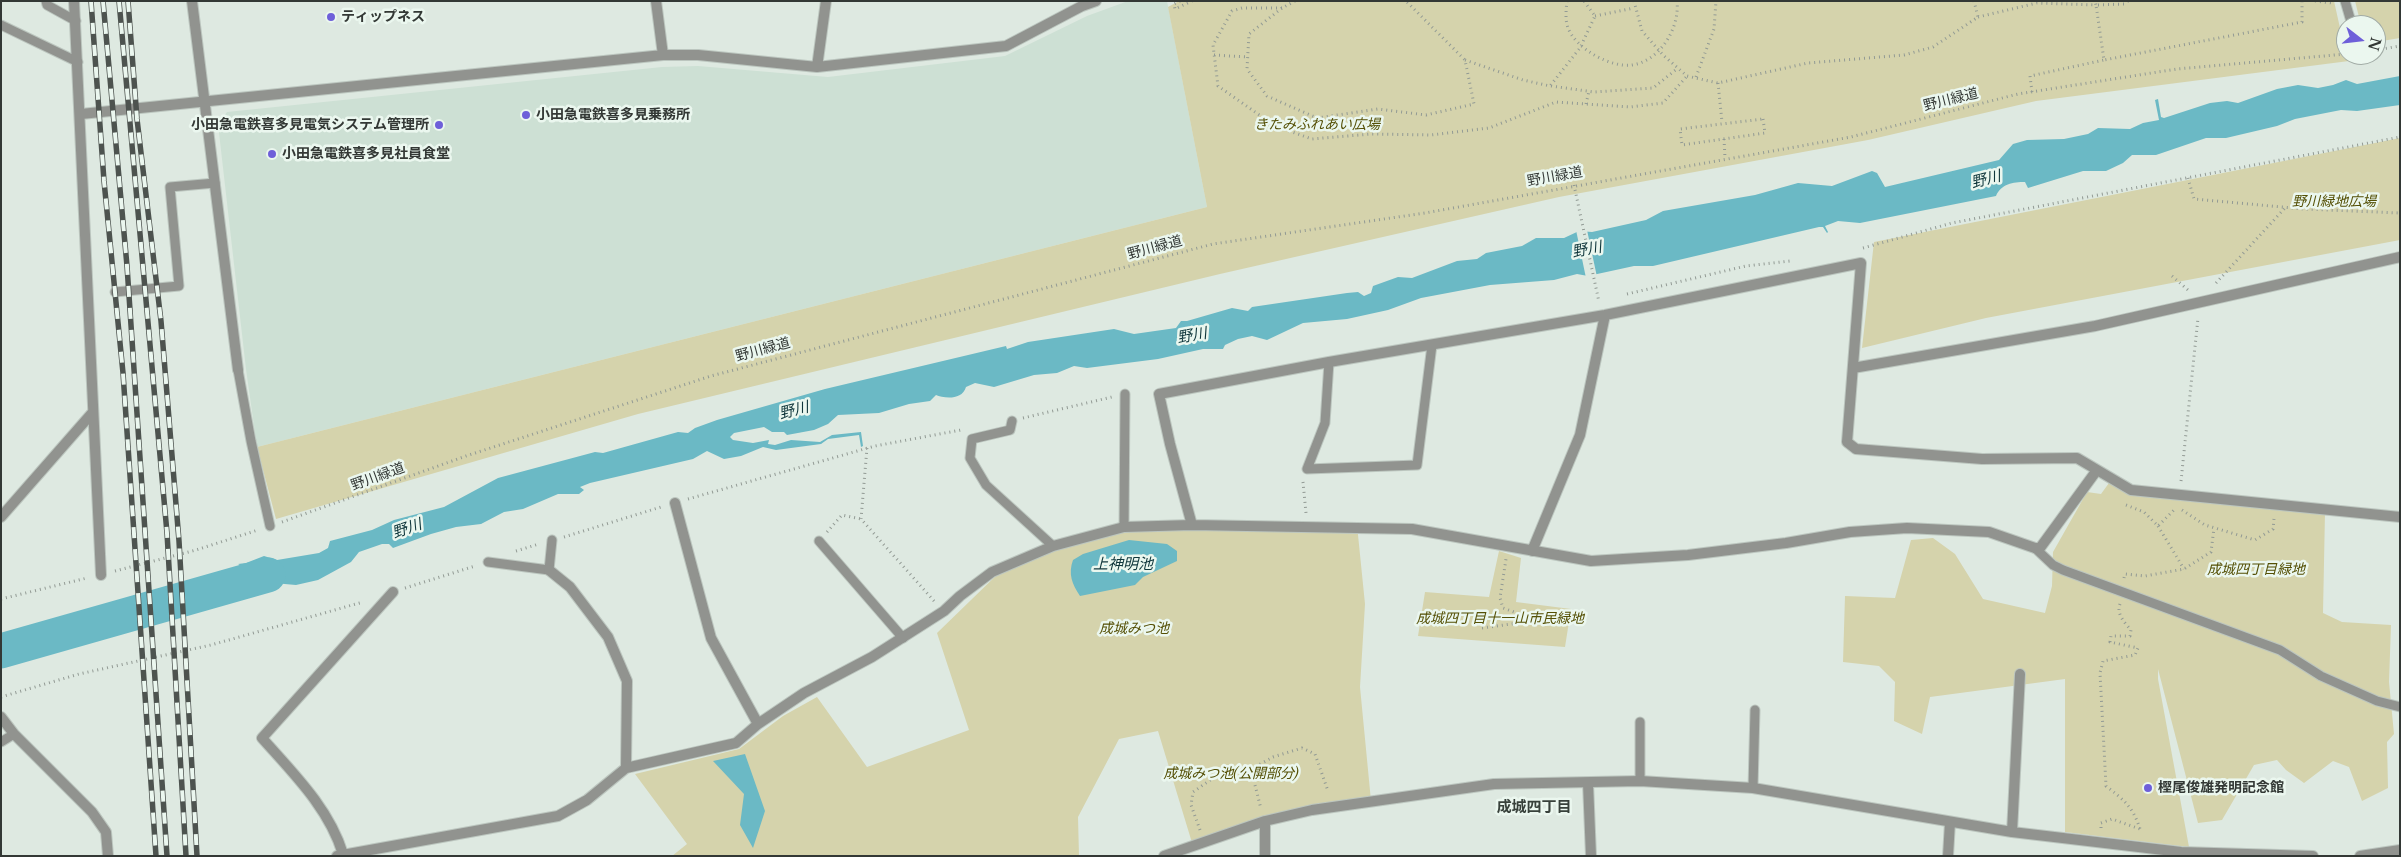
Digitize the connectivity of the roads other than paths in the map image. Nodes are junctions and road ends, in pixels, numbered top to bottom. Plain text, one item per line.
1 (46, 1) edge
2 (74, 1) edge
3 (192, 1) edge
4 (656, 1) edge
5 (826, 1) edge
6 (1096, 1) edge
7 (2345, 1) edge
8 (2349, 15) edge
9 (76, 21) junction
10 (1, 24) edge
11 (664, 55) junction
12 (78, 62) junction
13 (817, 66) junction
14 (204, 101) junction
15 (81, 114) junction
16 (215, 183) junction
17 (2400, 257) edge
18 (115, 292) dead end
19 (1604, 315) junction
20 (1432, 345) junction
21 (1329, 362) junction
22 (1853, 368) junction
23 (238, 370) joint
24 (1126, 394) road end
25 (93, 412) junction
26 (1012, 421) road end
27 (2096, 470) junction
28 (675, 503) road end
29 (1, 517) edge
30 (2400, 517) edge
31 (1192, 525) junction
32 (270, 526) road end
33 (1124, 527) junction
34 (552, 540) road end
35 (819, 540) road end
36 (1053, 546) junction
37 (2035, 548) junction
38 (1532, 551) junction
39 (488, 562) road end
40 (549, 570) junction
41 (101, 575) road end
42 (393, 592) road end
43 (903, 638) junction
44 (2020, 674) dead end
45 (2400, 707) edge
46 (1756, 710) dead end
47 (1, 717) edge
48 (1640, 722) dead end
49 (758, 724) junction
50 (14, 734) junction
51 (1, 742) edge
52 (626, 768) junction
53 (1640, 781) junction
54 (1588, 783) junction
55 (1752, 788) junction
56 (1264, 821) junction
57 (1950, 822) junction
58 (2012, 832) junction
59 (2398, 852) edge
60 (340, 855) edge
61 (108, 856) edge
62 (1164, 856) edge
63 (1266, 856) edge
64 (1591, 856) edge
65 (1948, 856) edge
66 (2313, 856) edge
67 (2360, 856) edge

1 - 9 lane
2 - 9 street
3 - 14 street
4 - 11 street
5 - 13 street
6 - 13 street
7 - 8 lane
9 - 12 street
10 - 12 lane
11 - 13 street
11 - 14 street
12 - 15 street
14 - 15 street
14 - 16 street
15 - 25 street
16 - 18 lane
16 - 23 street
17 - 22 street
19 - 20 street
19 - 22 street
19 - 38 street
20 - 21 street
20 - 21 lane
21 - 31 street
22 - 27 street
23 - 32 lane
24 - 33 lane
25 - 29 street
25 - 41 street
26 - 36 lane
27 - 30 street
27 - 37 street
28 - 49 street
31 - 33 street
31 - 38 street
33 - 36 street
34 - 40 lane
35 - 43 lane
36 - 43 street
37 - 38 street
37 - 45 lane
39 - 40 lane
40 - 52 street
42 - 60 street
43 - 49 street
44 - 58 street
46 - 55 lane
47 - 50 street
48 - 53 lane
49 - 52 street
50 - 51 lane
50 - 61 street
52 - 60 street
53 - 54 street
53 - 55 street
54 - 56 street
54 - 64 street
55 - 57 street
56 - 62 street
56 - 63 street
57 - 58 street
57 - 65 street
58 - 66 street
59 - 67 street

